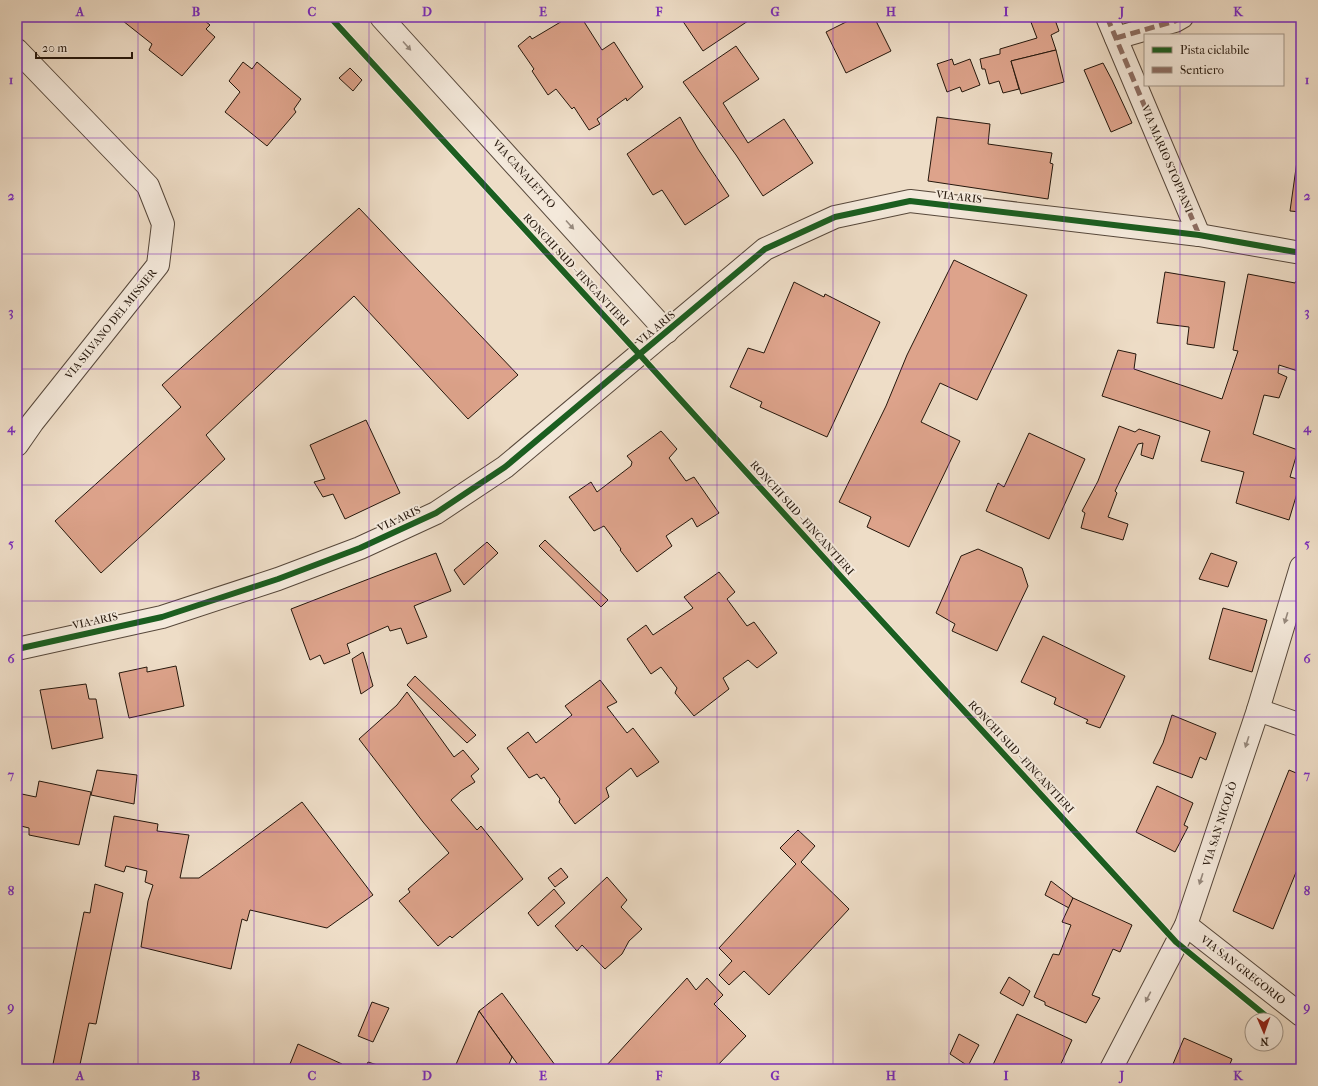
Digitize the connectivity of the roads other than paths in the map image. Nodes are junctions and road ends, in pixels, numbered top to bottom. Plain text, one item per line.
1 (381, 17) edge
2 (1106, 17) edge
3 (1182, 17) edge
4 (1116, 38) junction
5 (17, 50) edge
6 (1199, 235) junction
7 (1301, 253) edge
8 (668, 332) junction
9 (17, 445) edge
10 (1301, 567) edge
11 (17, 649) edge
12 (1258, 710) junction
13 (1301, 725) edge
14 (1186, 925) junction
15 (1301, 1015) edge
16 (1111, 1069) edge

1 -> 8 street, VIA CANALETTO
2 - 4 street, VIA MARIO STOPPANI
3 - 4 street
4 - 6 street, VIA MARIO STOPPANI
5 - 9 street, VIA SILVANO DEL MISSIER
6 - 7 street, VIA ARIS
6 - 8 street, VIA ARIS
8 - 11 street, VIA ARIS
10 -> 12 street, VIA SAN NICOLÒ
12 - 13 street
12 -> 14 street, VIA SAN NICOLÒ
14 - 15 street, VIA SAN GREGORIO
14 -> 16 street, VIA SAN NICOLÒ

